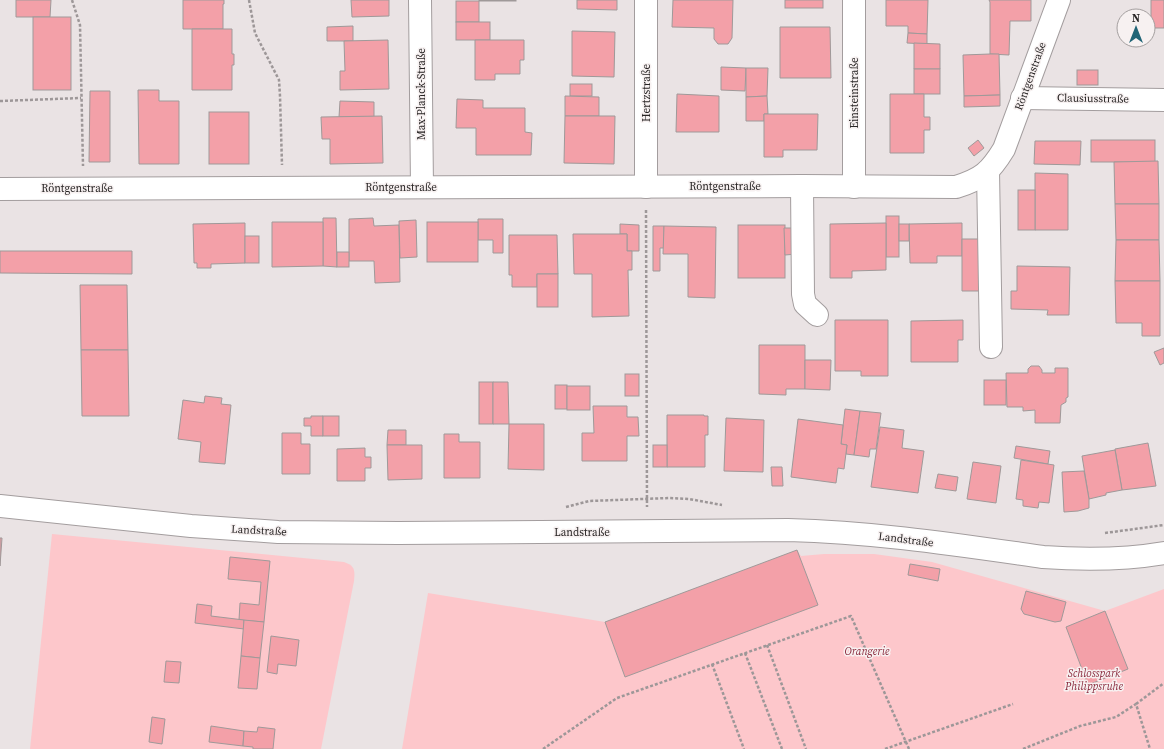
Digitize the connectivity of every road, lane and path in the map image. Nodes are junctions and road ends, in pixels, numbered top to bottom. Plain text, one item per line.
1 (72, 0) edge
2 (249, 0) edge
3 (420, 0) edge
4 (646, 0) edge
5 (854, 0) edge
6 (1058, 0) edge
7 (82, 98) junction
8 (1022, 98) junction
9 (1164, 100) edge
10 (0, 101) edge
11 (988, 171) junction
12 (802, 186) junction
13 (422, 187) junction
14 (646, 187) junction
15 (854, 187) junction
16 (84, 188) junction
17 (282, 188) junction
18 (0, 189) edge
19 (817, 315) dead end
20 (991, 347) dead end
21 (0, 506) edge
22 (647, 532) junction
23 (1164, 553) edge
24 (767, 645) junction
25 (745, 653) junction
26 (712, 664) junction
27 (1164, 683) edge
28 (1013, 704) dead end
29 (1136, 704) junction
30 (905, 742) junction
31 (543, 749) edge
32 (744, 749) edge
33 (782, 749) edge
34 (806, 749) edge
35 (885, 749) edge
36 (909, 749) edge
37 (1023, 749) edge
38 (1150, 749) edge

1 - 7 path
2 - 17 path
3 - 13 street, Max-Planck-Straße
4 - 14 street, Hertzstraße
5 - 15 street, Einsteinstraße
6 - 8 street, Röntgenstraße
7 - 10 path
7 - 16 path
8 - 9 street, Clausiusstraße
8 - 11 street, Röntgenstraße
11 - 15 street, Röntgenstraße
11 - 20 street
12 - 14 street, Röntgenstraße
12 - 15 street, Röntgenstraße
12 - 19 street
13 - 14 street, Röntgenstraße
13 - 17 street, Röntgenstraße
14 - 22 path
16 - 17 street, Röntgenstraße
16 - 18 street, Röntgenstraße
21 - 22 street, Landstraße
22 - 23 street, Landstraße
24 - 25 path
24 - 30 path
24 - 34 path
25 - 26 path
25 - 33 path
26 - 31 path
26 - 32 path
27 - 29 path
28 - 30 path
29 - 37 path
29 - 38 path
30 - 35 path
30 - 36 path

